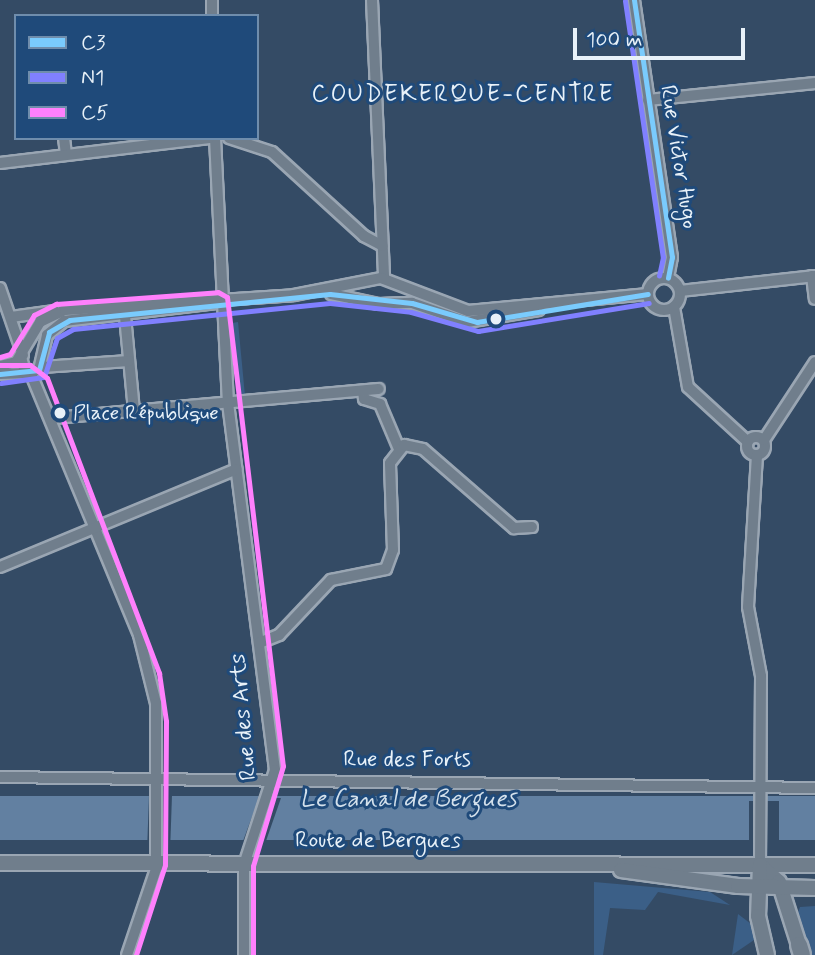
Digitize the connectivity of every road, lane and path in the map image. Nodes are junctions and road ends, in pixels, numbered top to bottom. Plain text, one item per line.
1 (372, 0) edge
2 (634, 0) edge
3 (815, 83) edge
4 (648, 100) junction
5 (64, 140) edge
6 (194, 140) edge
7 (212, 140) edge
8 (235, 140) edge
9 (66, 154) junction
10 (0, 163) edge
11 (383, 246) junction
12 (814, 276) edge
13 (668, 278) junction
14 (386, 279) junction
15 (370, 284) junction
16 (0, 288) edge
17 (680, 290) junction
18 (648, 294) junction
19 (293, 295) junction
20 (815, 299) edge
21 (578, 300) junction
22 (372, 301) junction
23 (219, 302) junction
24 (388, 302) junction
25 (674, 307) junction
26 (65, 310) junction
27 (125, 316) junction
28 (11, 317) junction
29 (23, 355) junction
30 (129, 361) junction
31 (42, 362) junction
32 (815, 362) edge
33 (0, 366) edge
34 (29, 373) junction
35 (0, 374) edge
36 (379, 390) dead end
37 (363, 391) junction
38 (228, 403) junction
39 (134, 411) junction
40 (53, 418) junction
41 (764, 440) junction
42 (748, 442) junction
43 (399, 449) junction
44 (757, 455) junction
45 (237, 469) junction
46 (96, 527) junction
47 (532, 527) dead end
48 (0, 567) edge
49 (259, 643) junction
50 (0, 777) edge
51 (157, 777) junction
52 (273, 781) junction
53 (762, 786) junction
54 (815, 788) edge
55 (156, 856) junction
56 (0, 863) edge
57 (244, 865) junction
58 (760, 865) junction
59 (588, 866) junction
60 (815, 866) edge
61 (759, 887) junction
62 (781, 888) junction
63 (815, 888) edge
64 (801, 950) edge
65 (127, 955) edge
66 (243, 955) edge
67 (767, 955) edge

1 - 11 street
2 - 4 street, Rue Victor Hugo
3 - 4 street
4 - 13 street, Rue Victor Hugo
5 - 9 street
6 - 9 street
7 - 23 street, Rue des Arts
8 - 11 street
9 - 10 street
11 - 14 street
12 - 17 street
12 - 20 street
13 - 17 street
13 - 18 street
14 - 15 street
14 - 21 street
14 - 24 street
15 - 19 street
15 - 22 street
16 - 28 street
17 - 25 street
18 - 21 street
18 - 25 street
19 - 22 street
19 - 23 street
21 - 24 street
22 - 24 street
23 - 26 street
23 - 27 street
23 - 38 street, Rue des Arts
25 - 42 street
26 - 28 street
26 - 29 street
27 - 30 street
27 - 31 street
28 - 29 street
29 - 31 street
29 - 33 street
29 - 34 street
30 - 31 street
30 - 39 street
31 - 34 street
32 - 41 street
34 - 35 street
34 - 40 street
36 - 37 street
37 - 38 street
37 - 43 street
38 - 39 street
38 - 45 street, Rue des Arts
39 - 40 street
40 - 46 street
41 - 42 street
41 - 44 street
42 - 44 street
43 - 47 street
43 - 49 street
44 - 53 street
45 - 46 street
45 - 49 street, Rue des Arts
46 - 48 street
46 - 51 street
49 - 52 street, Rue des Arts
50 - 51 street, Rue des Forts
51 - 52 street, Rue des Forts
51 - 55 street
52 - 53 street, Rue des Forts
52 - 57 street, Rue des Arts
53 - 54 street, Rue des Forts
53 - 58 street
55 - 56 main road, Route de Bergues
55 - 57 main road, Route de Bergues
55 - 65 street
57 - 59 main road, Route de Bergues
57 - 66 street, Rue des Arts
58 - 59 main road, Route de Bergues
58 - 60 main road, Route de Bergues
58 - 61 main road
58 - 62 main road
59 - 61 main road, Route de Bergues
61 - 62 main road, Route de Bergues
61 - 67 main road
62 - 63 main road, Route de Bergues
62 - 64 main road

